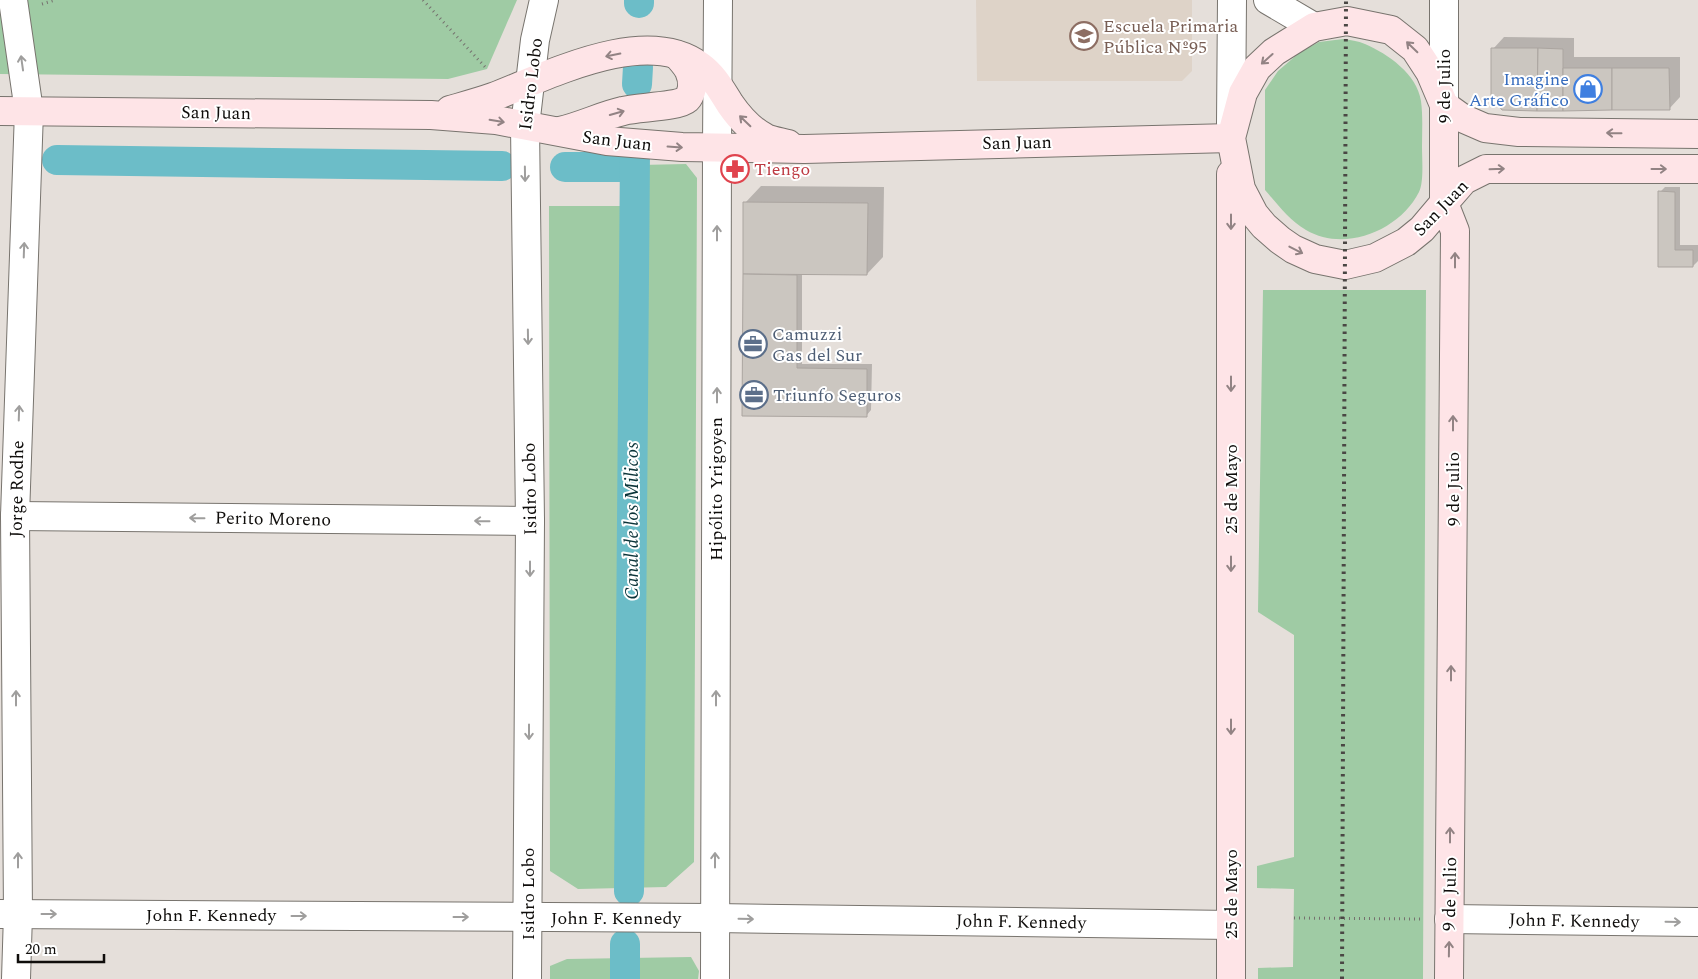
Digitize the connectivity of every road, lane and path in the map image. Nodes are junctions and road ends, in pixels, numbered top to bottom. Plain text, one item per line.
1 (13, 0) edge
2 (423, 0) edge
3 (544, 0) edge
4 (718, 0) edge
5 (1232, 0) edge
6 (1268, 0) edge
7 (1444, 0) edge
8 (1314, 27) junction
9 (677, 55) junction
10 (487, 70) dead end
11 (529, 82) junction
12 (718, 83) junction
13 (1444, 104) junction
14 (0, 111) edge
15 (29, 111) junction
16 (431, 115) junction
17 (525, 126) junction
18 (554, 132) junction
19 (1698, 134) edge
20 (1231, 138) junction
21 (717, 148) junction
22 (804, 149) junction
23 (1698, 169) edge
24 (1444, 204) junction
25 (15, 516) junction
26 (530, 521) junction
27 (9, 914) edge
28 (528, 917) junction
29 (715, 918) junction
30 (1294, 918) dead end
31 (1437, 919) junction
32 (1698, 922) edge
33 (1231, 925) junction
34 (16, 979) edge
35 (527, 979) edge
36 (715, 979) edge
37 (1232, 979) edge
38 (1448, 979) edge

15 -> 1 street, Jorge Rodhe
2 - 10 path
3 - 11 street, Isidro Lobo
4 - 12 street, Hipólito Yrigoyen
5 - 20 street, 25 de Mayo
6 - 8 street
7 - 13 street, 9 de Julio
13 -> 8 main road, San Juan
8 -> 20 main road, San Juan
9 -> 11 main road, San Juan
9 - 12 main road, San Juan
18 -> 9 main road
11 - 16 main road, San Juan
11 - 17 street, Isidro Lobo
12 - 21 street, Hipólito Yrigoyen
22 -> 12 main road, San Juan
19 -> 13 main road
13 - 24 main road, 9 de Julio
14 - 15 main road, San Juan
15 - 16 main road, San Juan
25 -> 15 street, Jorge Rodhe
16 -> 17 main road, San Juan
17 - 18 main road, San Juan
17 -> 26 street, Isidro Lobo
18 -> 21 main road, San Juan
20 - 22 main road, San Juan
20 -> 24 main road, San Juan
20 -> 33 main road, 25 de Mayo
21 - 22 main road, San Juan
29 -> 21 street, Hipólito Yrigoyen
24 -> 23 main road, San Juan
31 -> 24 main road, 9 de Julio
26 -> 25 street, Perito Moreno
27 -> 25 street, Jorge Rodhe
26 -> 28 street, Isidro Lobo
27 -> 28 street, John F. Kennedy
27 - 34 street, Jorge Rodhe
28 - 29 street, John F. Kennedy
28 - 35 street, Isidro Lobo
29 -> 33 street, John F. Kennedy
29 - 36 street, Hipólito Yrigoyen
30 - 31 path
31 -> 32 street, John F. Kennedy
38 -> 31 main road, 9 de Julio
33 - 37 main road, 25 de Mayo

